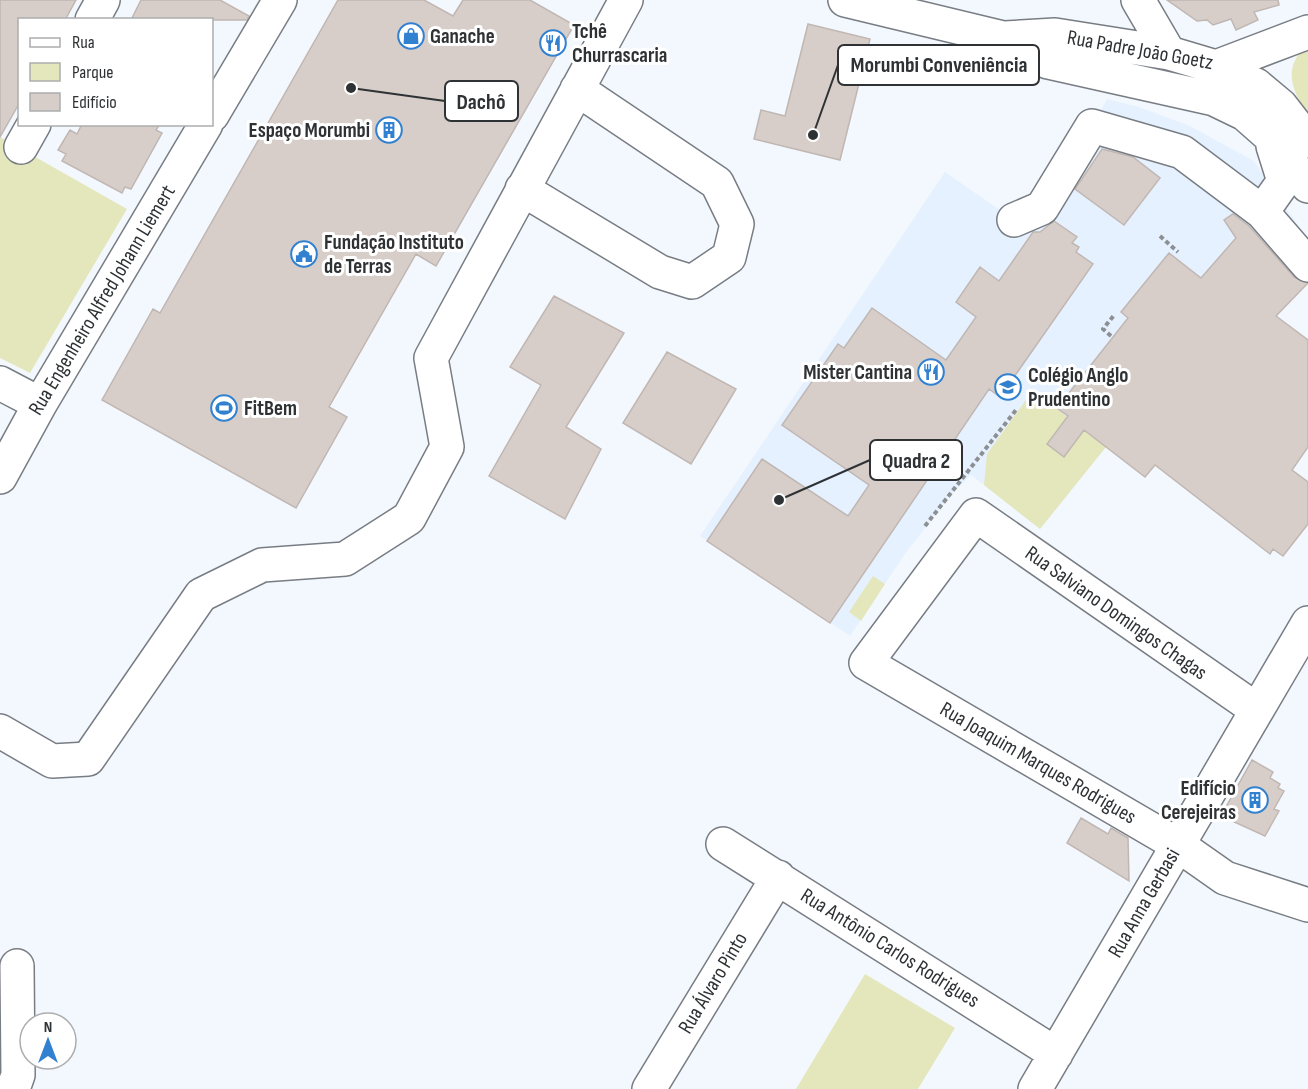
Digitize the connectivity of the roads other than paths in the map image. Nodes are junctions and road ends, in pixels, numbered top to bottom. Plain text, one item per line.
1 (103, 0) edge
2 (280, 0) edge
3 (626, 0) edge
4 (845, 0) edge
5 (1138, 0) edge
6 (93, 18) edge
7 (1308, 32) edge
8 (1003, 38) junction
9 (1169, 53) junction
10 (1216, 67) junction
11 (577, 89) junction
12 (213, 113) edge
13 (205, 126) edge
14 (1270, 136) junction
15 (1308, 141) edge
16 (1308, 186) edge
17 (522, 189) junction
18 (1262, 212) junction
19 (1014, 220) dead end
20 (1308, 265) edge
21 (0, 383) edge
22 (40, 404) junction
23 (0, 477) edge
24 (1308, 623) edge
25 (866, 663) joint
26 (1257, 711) junction
27 (0, 731) edge
28 (723, 844) dead end
29 (1178, 845) junction
30 (778, 877) junction
31 (1308, 905) edge
32 (17, 966) dead end
33 (1056, 1054) junction
34 (13, 1089) edge
35 (649, 1089) edge
36 (1035, 1089) edge

1 - 6 street
2 - 12 street
3 - 11 street
4 - 8 street, Rua Padre João Goetz
5 - 9 street
7 - 10 street, Rua Padre João Goetz
8 - 9 street, Rua Padre João Goetz
8 - 14 street, Rua Padre João Goetz
9 - 10 street, Rua Padre João Goetz
10 - 15 street
11 - 17 street
11 - 17 street
13 - 22 street, Rua Engenheiro Alfred Johann Liemert
14 - 16 street, Rua Padre João Goetz
14 - 18 street
17 - 27 street
18 - 19 street
18 - 20 street
21 - 22 street
22 - 23 street, Rua Engenheiro Alfred Johann Liemert
24 - 26 street, Rua Anna Gerbasi
25 - 26 street, Rua Salviano Domingos Chagas
25 - 29 street, Rua Joaquim Marques Rodrigues
26 - 29 street, Rua Anna Gerbasi
28 - 30 street, Rua Antônio Carlos Rodrigues
29 - 31 street, Rua Joaquim Marques Rodrigues
29 - 33 street, Rua Anna Gerbasi
30 - 33 street, Rua Antônio Carlos Rodrigues
30 - 35 street, Rua Álvaro Pinto
32 - 34 street
33 - 36 street, Rua Anna Gerbasi

